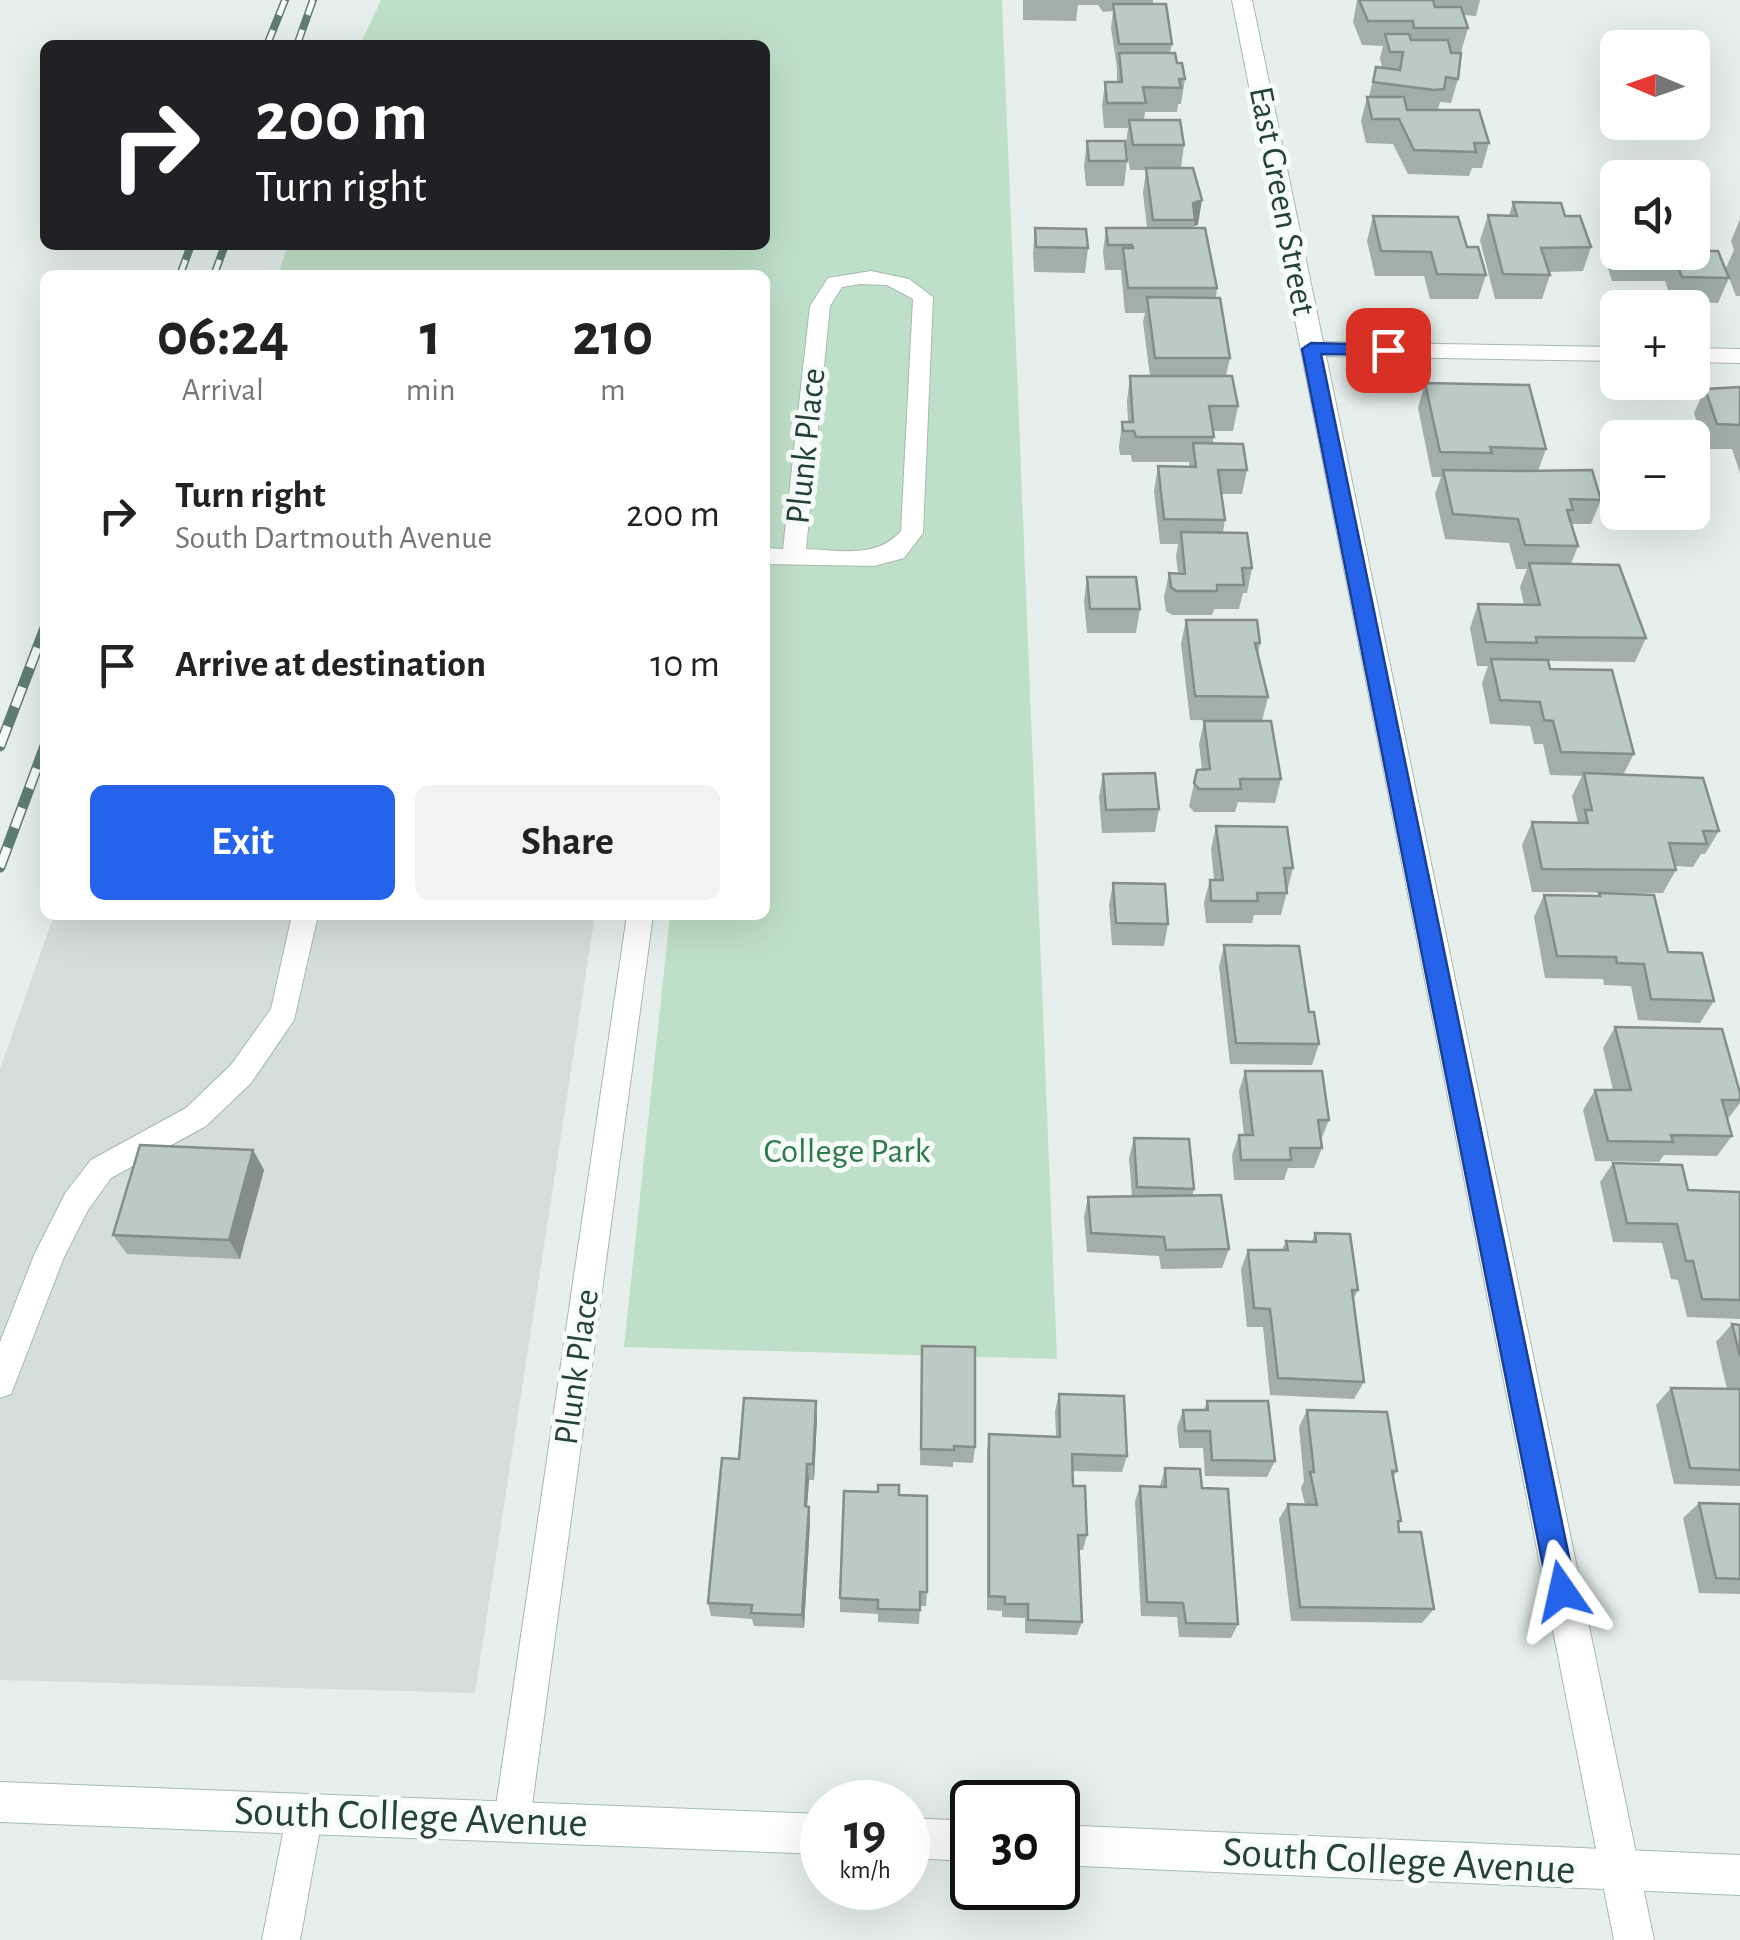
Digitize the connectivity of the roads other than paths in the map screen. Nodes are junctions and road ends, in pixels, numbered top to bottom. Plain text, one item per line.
1 (1242, 0) edge
2 (1311, 349) junction
3 (1600, 354) edge
4 (1710, 355) edge
5 (1740, 356) edge
6 (770, 556) edge
7 (794, 556) junction
8 (304, 920) edge
9 (639, 920) edge
10 (0, 1384) edge
11 (0, 1802) edge
12 (305, 1813) junction
13 (512, 1820) junction
14 (800, 1833) edge
15 (1080, 1846) edge
16 (1619, 1871) junction
17 (1740, 1875) edge
18 (281, 1940) edge
19 (1634, 1940) edge

1 - 2 street, East Green Street
2 - 3 street
2 - 16 street, East Green Street
4 - 5 street
6 - 7 lane, Plunk Place
7 - 7 lane, Plunk Place
8 - 10 lane
9 - 13 lane, Plunk Place
11 - 12 street, South College Avenue
12 - 13 street, South College Avenue
12 - 18 lane
13 - 14 street, South College Avenue
15 - 16 street, South College Avenue
16 - 17 street, South College Avenue
16 - 19 street, East Green Street

